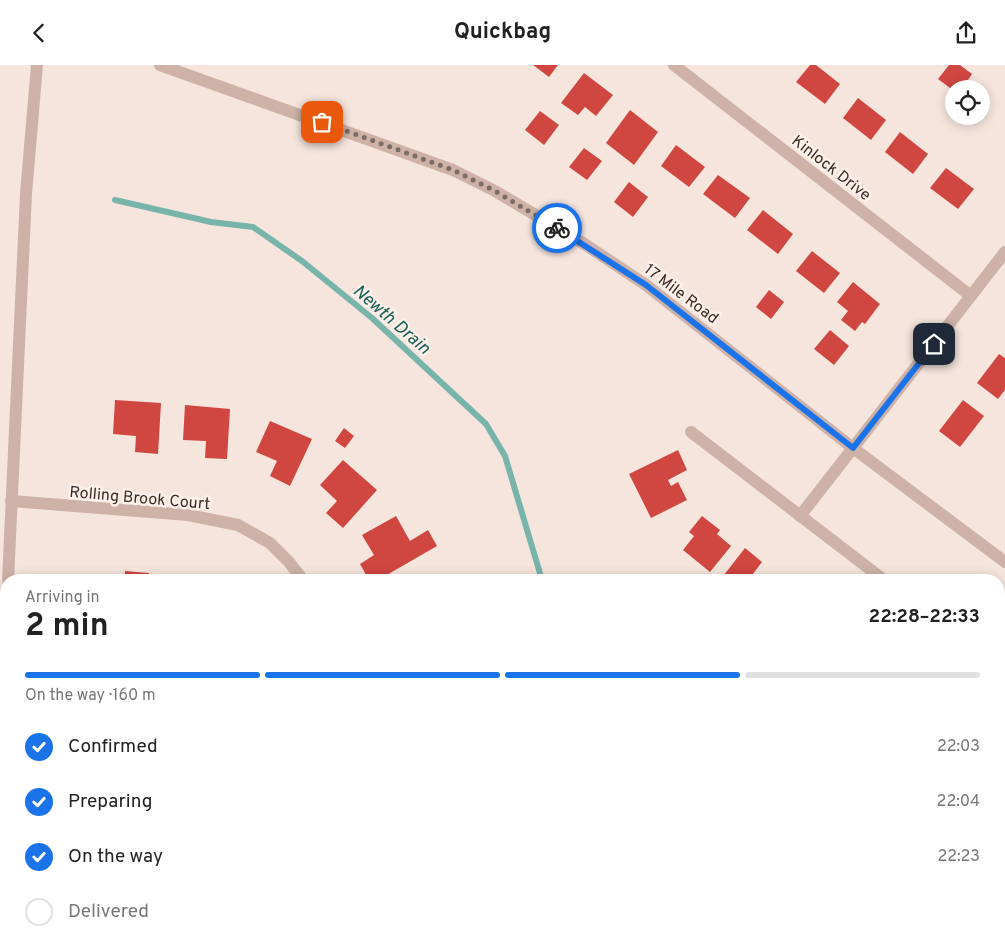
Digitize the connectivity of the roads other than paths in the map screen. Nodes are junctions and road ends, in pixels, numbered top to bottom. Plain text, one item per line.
1 (37, 65) edge
2 (160, 65) edge
3 (674, 65) edge
4 (1005, 252) edge
5 (971, 295) junction
6 (690, 432) dead end
7 (853, 448) junction
8 (11, 501) junction
9 (800, 516) junction
10 (1005, 562) edge
11 (8, 574) edge
12 (298, 574) edge
13 (876, 574) edge

1 - 8 street
2 - 7 street, 17 Mile Road
3 - 5 street, Kinlock Drive
4 - 5 street
5 - 7 street
6 - 9 street
7 - 9 street
7 - 10 street, 17 Mile Road
8 - 11 street
8 - 12 street, Rolling Brook Court
9 - 13 street

